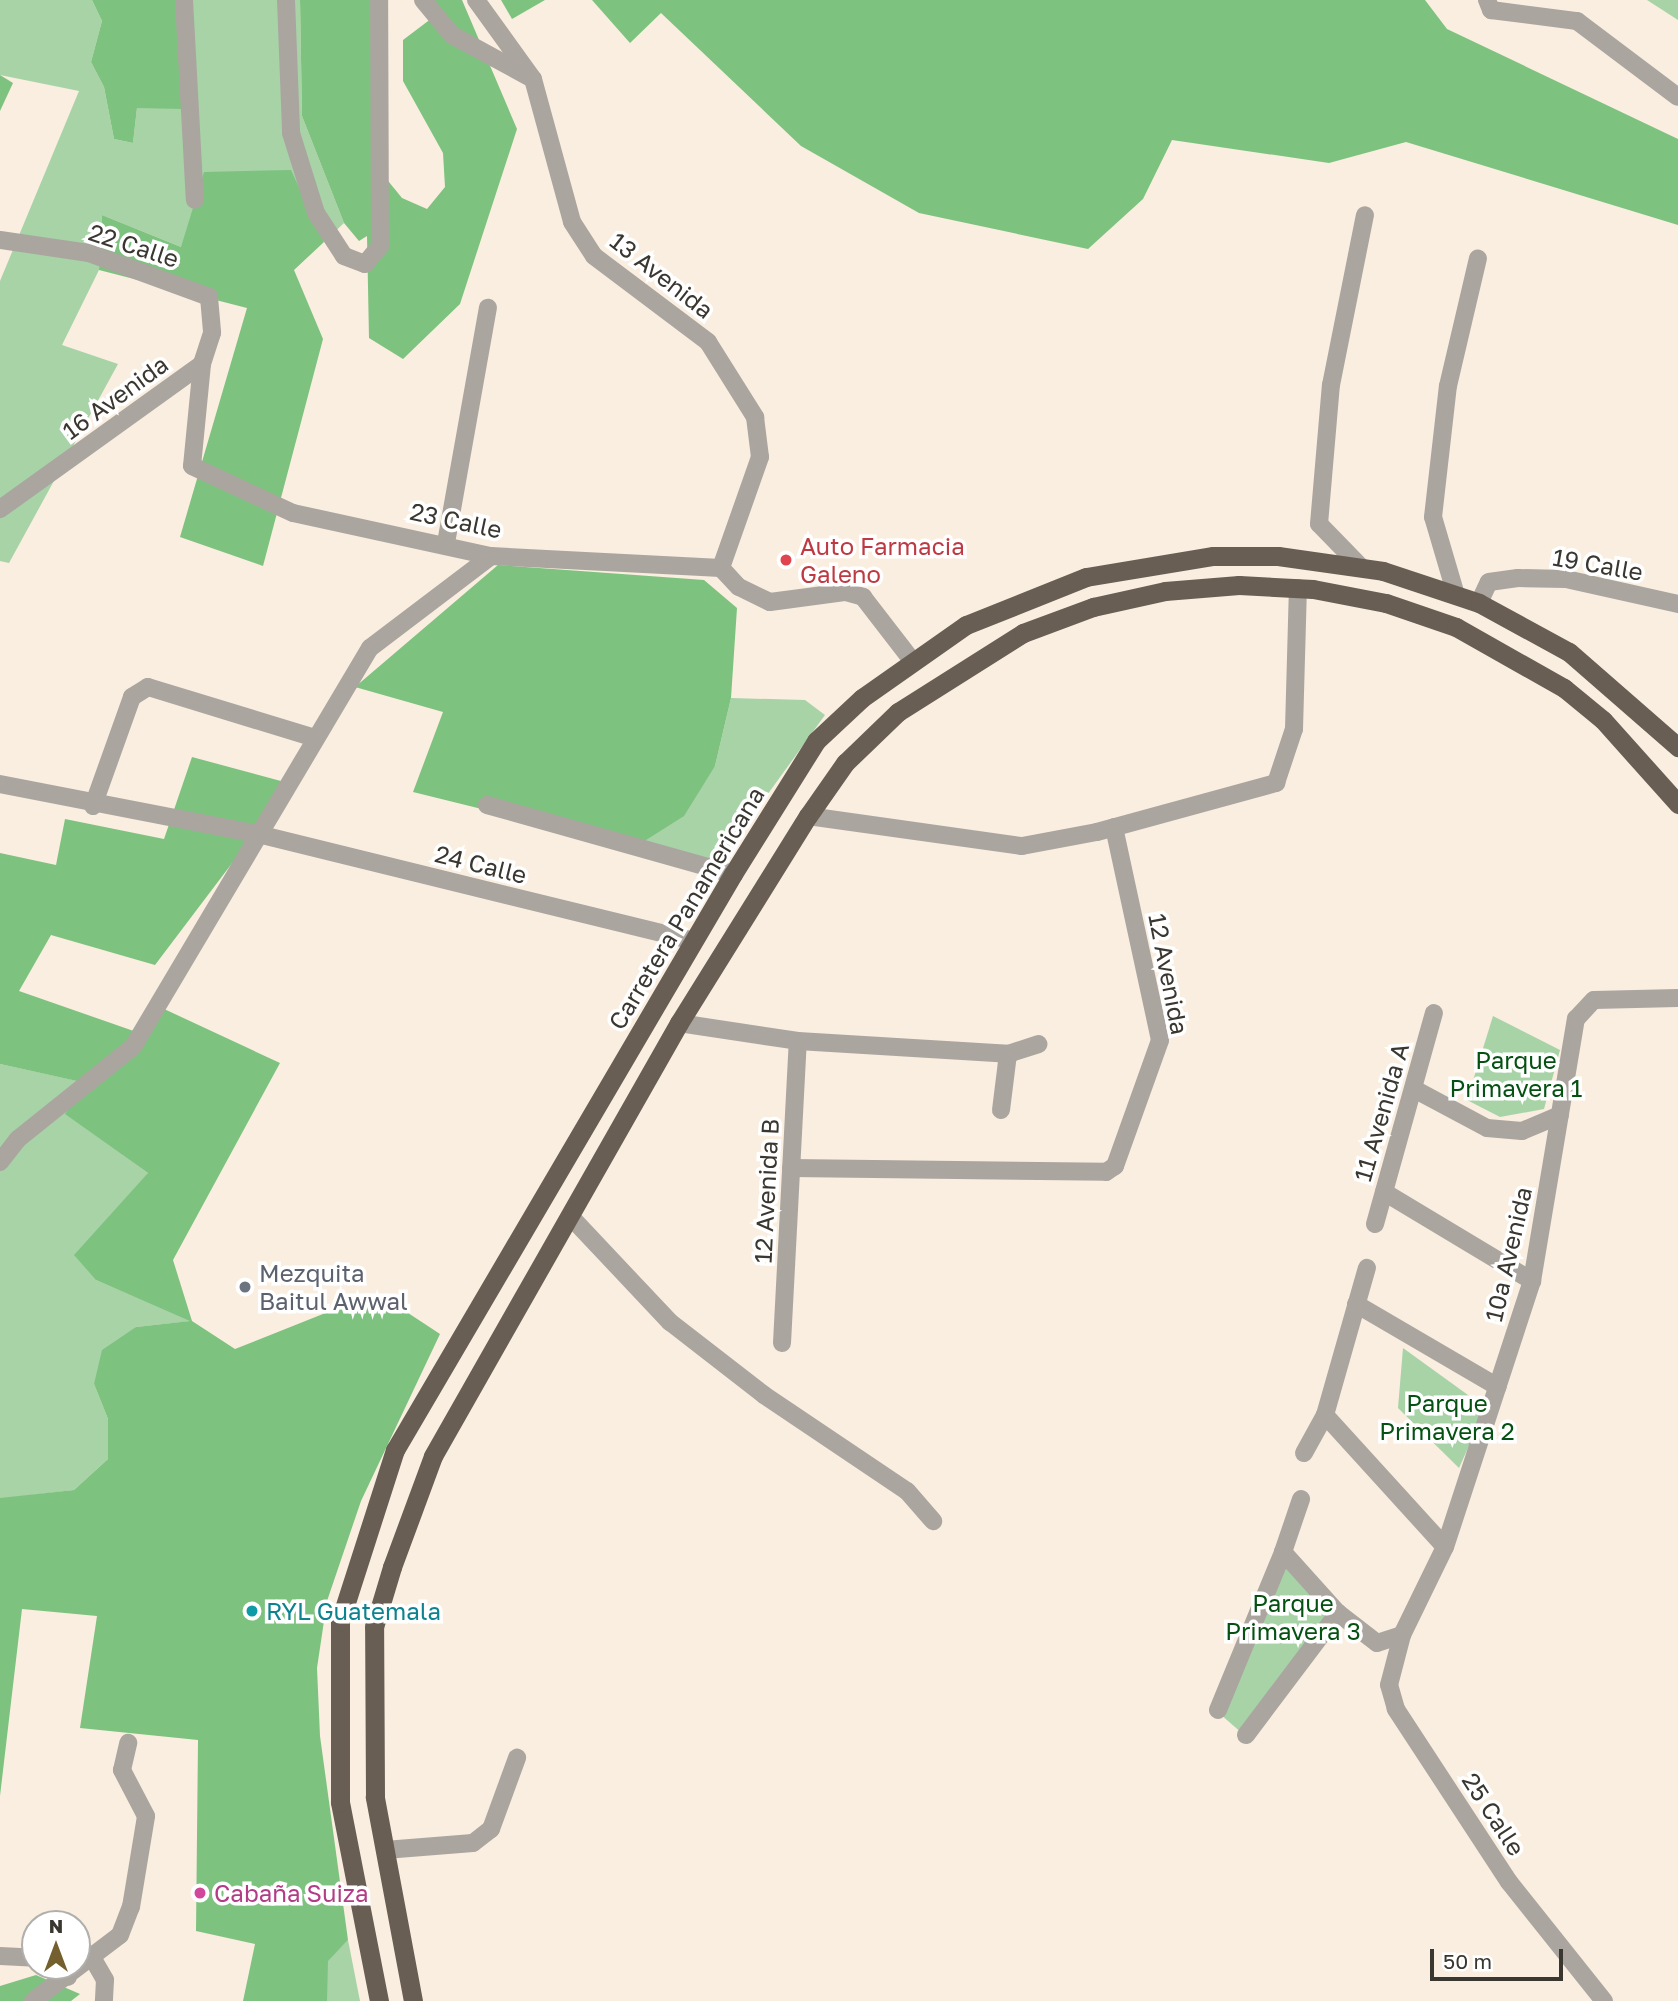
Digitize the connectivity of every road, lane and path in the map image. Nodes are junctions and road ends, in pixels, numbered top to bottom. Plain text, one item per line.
1 (184, 0) edge
2 (286, 0) edge
3 (379, 0) edge
4 (423, 0) edge
5 (476, 0) edge
6 (1486, 0) edge
7 (533, 79) junction
8 (1678, 97) edge
9 (195, 200) dead end
10 (1365, 215) dead end
11 (0, 240) edge
12 (1478, 258) dead end
13 (209, 297) joint
14 (488, 308) dead end
15 (202, 365) junction
16 (0, 509) edge
17 (446, 543) junction
18 (491, 556) junction
19 (1361, 567) junction
20 (721, 568) junction
21 (1298, 588) junction
22 (1456, 595) junction
23 (1479, 603) junction
24 (1678, 604) edge
25 (911, 659) junction
26 (315, 738) junction
27 (1678, 747) edge
28 (0, 784) edge
29 (1678, 804) edge
30 (487, 805) dead end
31 (93, 806) junction
32 (808, 816) junction
33 (1114, 827) junction
34 (258, 834) junction
35 (733, 874) junction
36 (693, 941) junction
37 (1678, 998) edge
38 (1434, 1013) dead end
39 (679, 1024) junction
40 (799, 1041) junction
41 (1038, 1044) dead end
42 (1008, 1054) junction
43 (1414, 1088) junction
44 (1001, 1110) dead end
45 (1560, 1115) junction
46 (0, 1162) edge
47 (791, 1168) junction
48 (1384, 1192) junction
49 (570, 1216) junction
50 (1374, 1224) dead end
51 (1367, 1268) dead end
52 (1532, 1281) junction
53 (1356, 1304) junction
54 (782, 1343) dead end
55 (1498, 1387) junction
56 (1325, 1415) junction
57 (1304, 1453) dead end
58 (1301, 1499) dead end
59 (933, 1521) dead end
60 (1445, 1547) junction
61 (1283, 1552) junction
62 (1338, 1613) junction
63 (1402, 1635) junction
64 (1219, 1710) dead end
65 (1246, 1735) dead end
66 (128, 1742) dead end
67 (517, 1758) dead end
68 (385, 1850) junction
69 (0, 1956) edge
70 (21, 1957) edge
71 (93, 1959) joint
72 (64, 1980) edge
73 (33, 2001) edge
74 (104, 2001) edge
75 (379, 2001) edge
76 (413, 2001) edge
77 (1604, 2001) edge

1 - 9 street
2 - 3 street
4 - 7 street
5 - 7 street
6 - 8 street
7 - 20 street, 13 Avenida
10 - 19 street
11 - 13 street, 22 Calle
12 - 22 street
13 - 15 street, 16 Avenida
14 - 17 street
15 - 16 street, 16 Avenida
15 - 17 street, 23 Calle
17 - 18 street, 23 Calle
18 - 20 street, 23 Calle
18 - 26 street
19 - 22 highway, Carretera Panamericana
19 - 25 highway, Carretera Panamericana
20 - 25 street
21 - 29 highway
21 - 32 highway
21 - 33 street
22 - 23 highway, Carretera Panamericana
23 - 24 street, 19 Calle
23 - 27 highway, Carretera Panamericana
25 - 35 highway, Carretera Panamericana
26 - 31 street
26 - 34 street
28 - 31 street, 24 Calle
30 - 35 street
31 - 34 street, 24 Calle
32 - 33 street
32 - 39 highway
33 - 47 street, 12 Avenida
34 - 36 street, 24 Calle
34 - 46 street
35 - 36 highway, Carretera Panamericana
36 - 75 highway, Carretera Panamericana
37 - 45 street, 10a Avenida
38 - 43 street, 11 Avenida A
39 - 40 street
39 - 49 highway
40 - 42 street
40 - 47 street, 12 Avenida B
41 - 42 street
42 - 44 street
43 - 45 street
43 - 48 street, 11 Avenida A
45 - 52 street, 10a Avenida
47 - 54 street, 12 Avenida B
48 - 50 street, 11 Avenida A
48 - 52 street
49 - 59 street
49 - 68 highway
51 - 53 street
52 - 55 street, 10a Avenida
53 - 55 street
53 - 56 street
55 - 60 street, 10a Avenida
56 - 57 street
56 - 60 street
58 - 61 street
60 - 63 street, 10a Avenida
61 - 62 street
61 - 64 street
62 - 63 street
62 - 65 street
63 - 77 street, 25 Calle
66 - 71 street
67 - 68 street
68 - 76 highway
69 - 70 street
71 - 74 street
72 - 73 street

